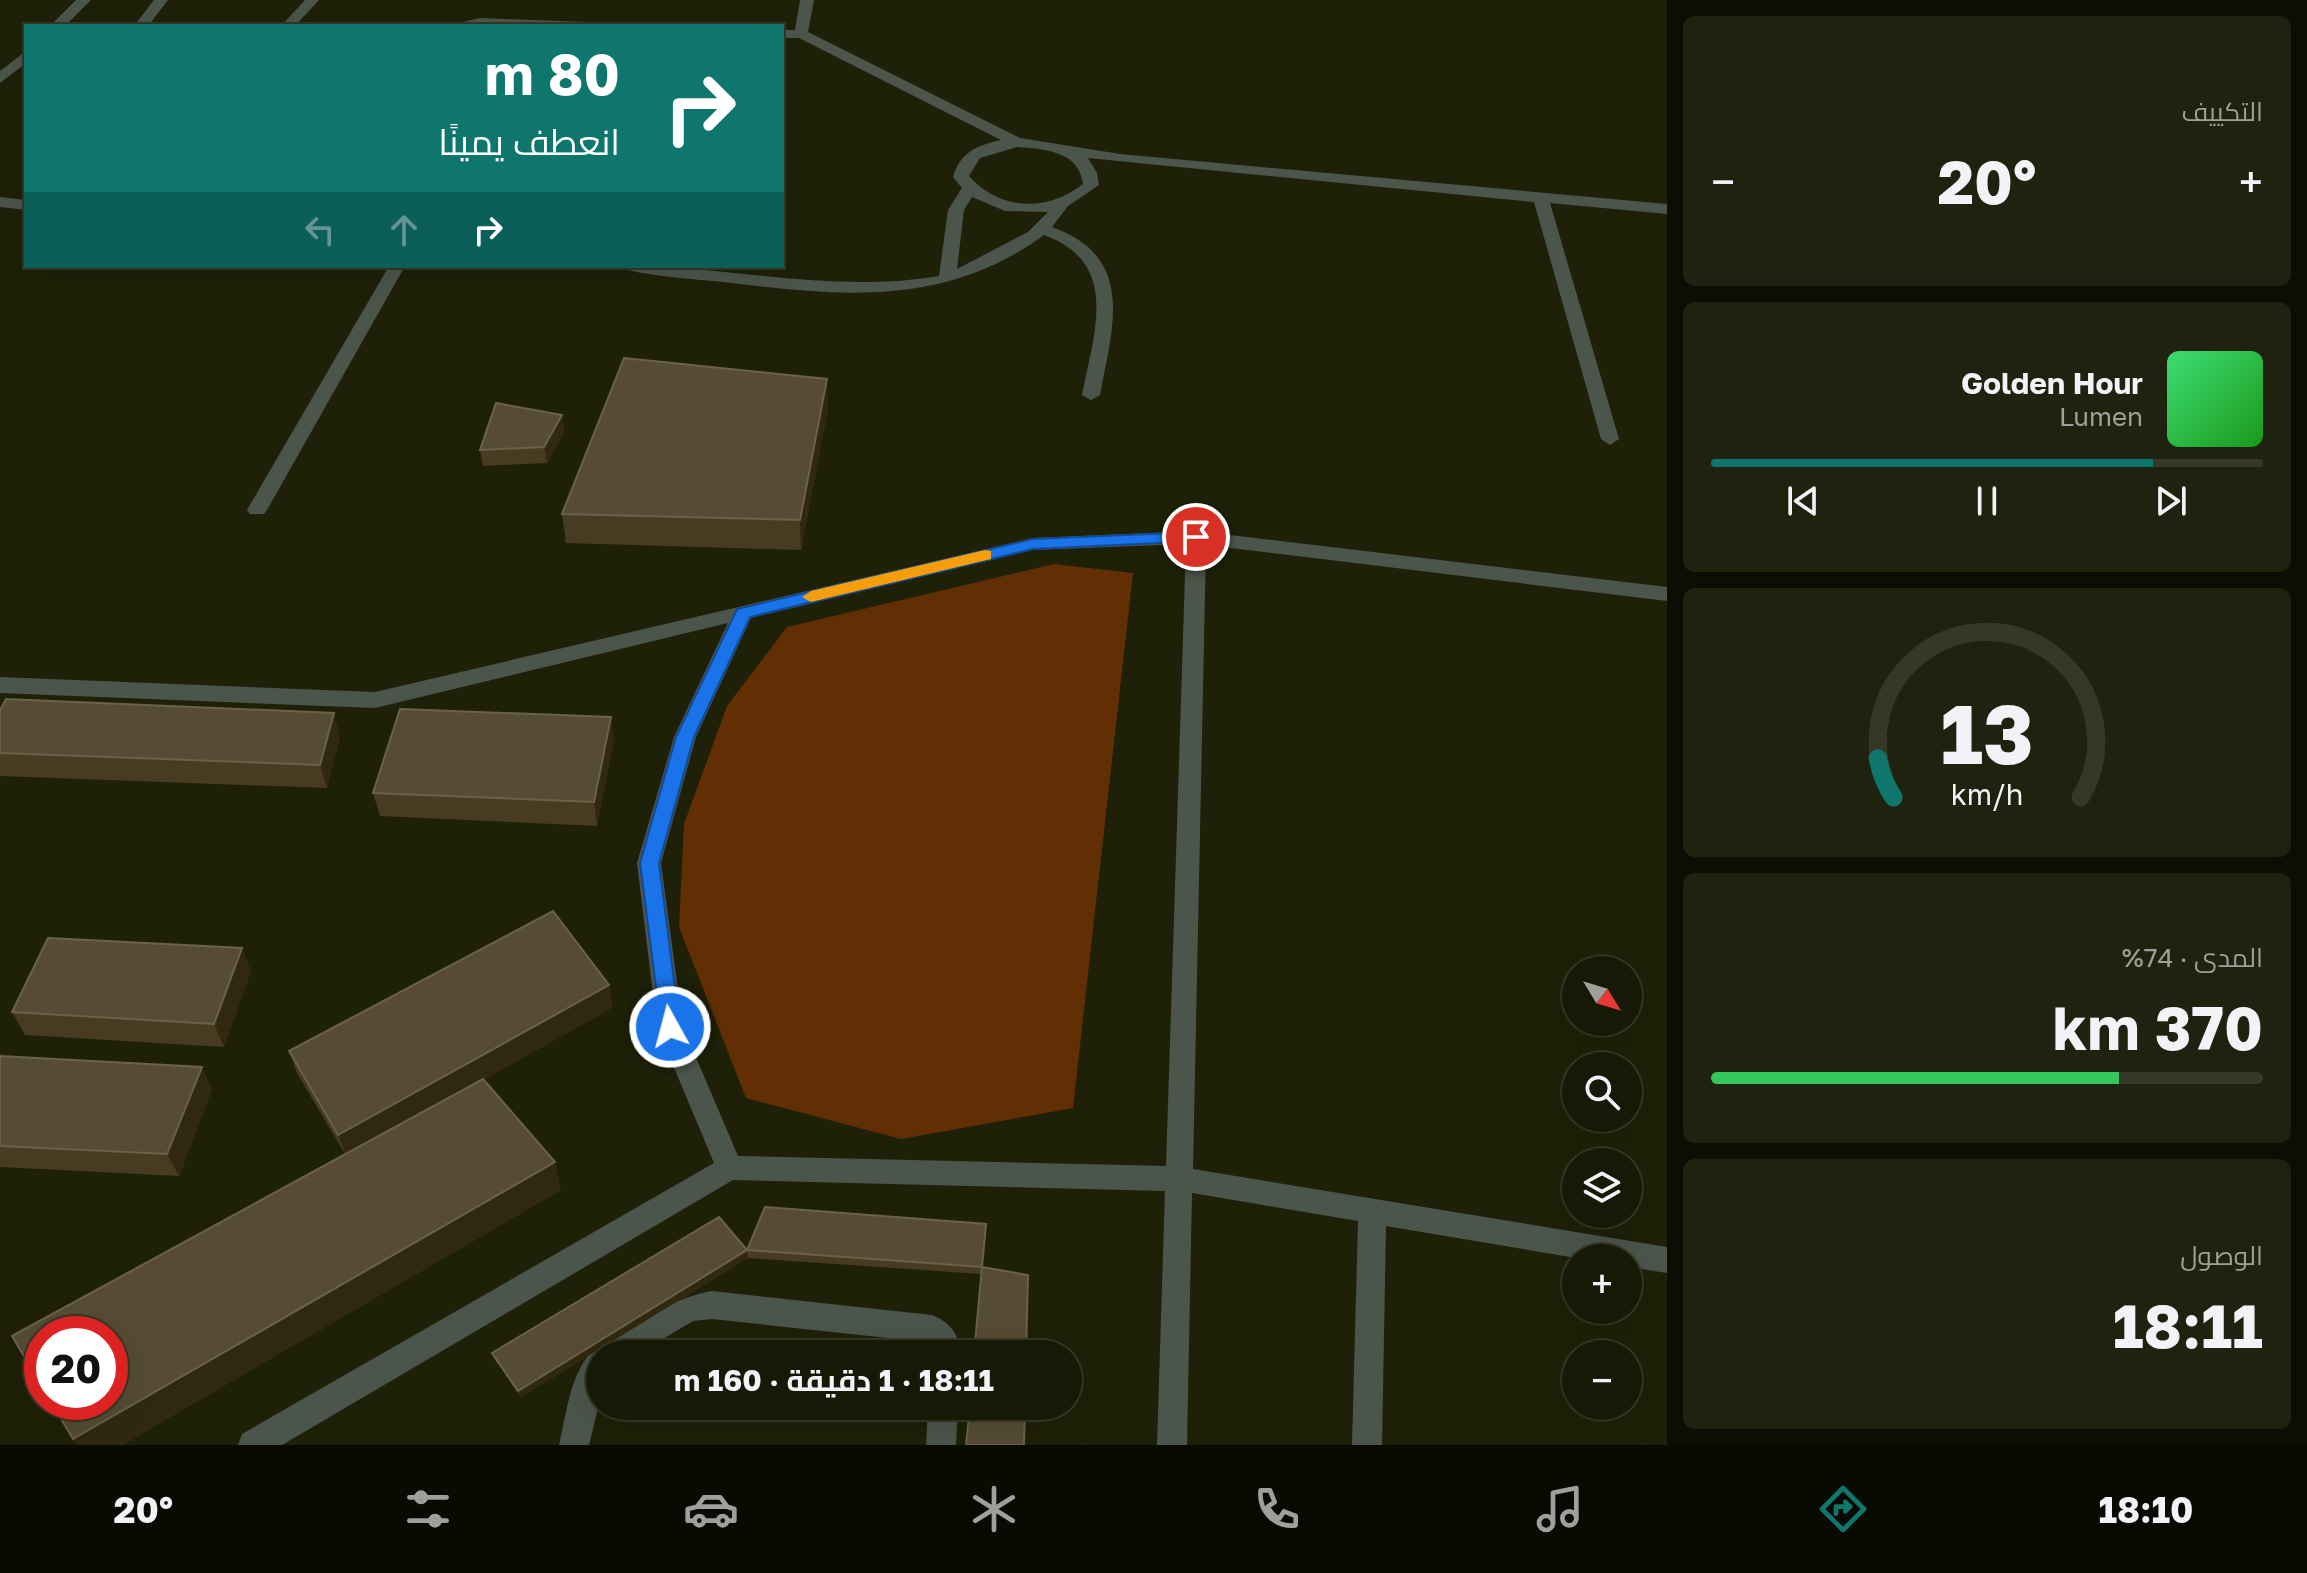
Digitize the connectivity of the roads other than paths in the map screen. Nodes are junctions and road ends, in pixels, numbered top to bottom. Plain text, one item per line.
1 (84, 0) edge
2 (161, 0) edge
3 (312, 0) edge
4 (807, 0) edge
5 (59, 24) edge
6 (143, 24) edge
7 (290, 24) edge
8 (466, 24) edge
9 (533, 24) edge
10 (784, 34) edge
11 (801, 34) junction
12 (24, 57) edge
13 (0, 79) edge
14 (1017, 142) junction
15 (1065, 150) junction
16 (1120, 159) junction
17 (1091, 185) junction
18 (969, 190) junction
19 (1541, 199) junction
20 (0, 202) edge
21 (24, 205) edge
22 (1061, 205) junction
23 (1667, 209) edge
24 (1041, 229) junction
25 (396, 268) edge
26 (654, 268) edge
27 (947, 279) junction
28 (1091, 395) dead end
29 (1610, 439) dead end
30 (257, 510) dead end
31 (1196, 537) junction
32 (1667, 594) edge
33 (743, 613) junction
34 (0, 685) edge
35 (730, 1168) junction
36 (1180, 1179) junction
37 (1372, 1211) junction
38 (1667, 1260) edge
39 (635, 1340) edge
40 (942, 1340) edge
41 (586, 1395) edge
42 (942, 1420) edge
43 (253, 1445) edge
44 (574, 1445) edge
45 (941, 1445) edge
46 (1172, 1445) edge
47 (1367, 1445) edge

1 - 5 lane
2 - 6 lane
3 - 7 lane
4 - 11 lane
8 - 9 lane
10 - 11 lane
11 - 14 lane
12 - 13 lane
14 - 15 lane
14 - 18 lane
15 - 16 lane
15 - 17 lane
16 - 17 lane
16 - 19 lane
17 - 22 lane
18 - 22 lane
18 - 27 lane
19 - 23 lane
19 - 29 lane
20 - 21 lane
22 - 24 lane
24 - 27 lane
24 - 28 lane
25 - 30 lane
26 - 27 lane
31 - 32 lane
31 - 33 lane
31 - 36 lane
33 - 34 lane
33 - 35 lane
35 - 36 lane
35 - 43 lane
36 - 37 lane
36 - 46 lane
37 - 38 lane
37 - 47 lane
39 - 40 lane
41 - 44 lane
42 - 45 lane

